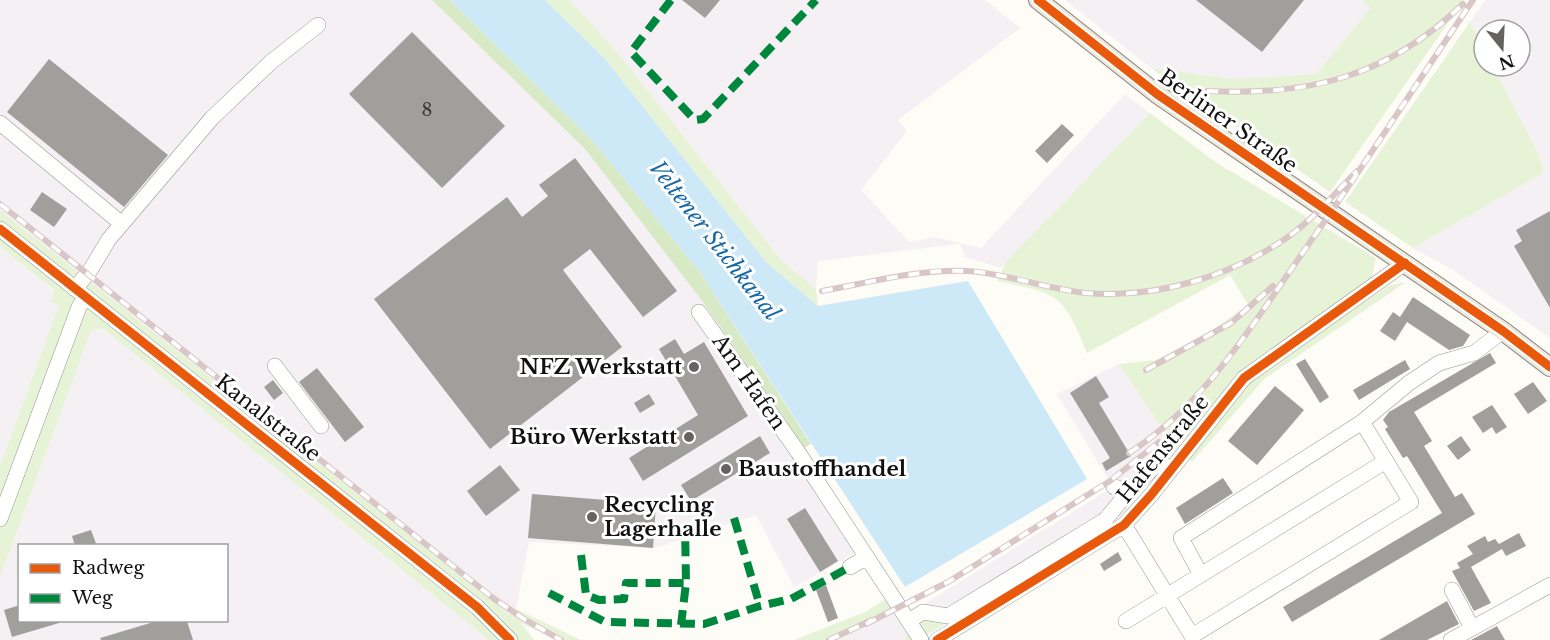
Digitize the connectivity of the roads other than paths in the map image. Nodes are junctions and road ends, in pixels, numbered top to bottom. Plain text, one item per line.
1 (1038, 0) edge
2 (318, 25) dead end
3 (0, 123) edge
4 (122, 224) junction
5 (0, 229) edge
6 (1405, 263) junction
7 (81, 293) junction
8 (699, 312) dead end
9 (1503, 331) junction
10 (275, 366) dead end
11 (1550, 367) edge
12 (1362, 422) junction
13 (321, 426) dead end
14 (1386, 461) junction
15 (1172, 468) junction
16 (1114, 487) dead end
17 (1130, 490) junction
18 (0, 519) edge
19 (1124, 525) junction
20 (867, 557) junction
21 (850, 567) dead end
22 (1200, 573) junction
23 (1550, 585) edge
24 (1452, 590) dead end
25 (1167, 595) junction
26 (907, 619) junction
27 (1126, 621) dead end
28 (1472, 628) junction
29 (510, 640) edge
30 (921, 640) edge
31 (937, 640) edge
32 (1451, 640) edge

1 - 6 main road, Berliner Straße
2 - 4 street
3 - 4 street
4 - 7 street
5 - 7 street, Kanalstraße
6 - 9 main road, Berliner Straße
6 - 15 street, Hafenstraße
7 - 18 street
7 - 29 street, Kanalstraße
8 - 20 street, Am Hafen
9 - 11 main road, Berliner Straße
9 - 12 street
10 - 13 street
12 - 14 street
12 - 22 street
14 - 22 street
14 - 25 street
15 - 17 street
15 - 19 street, Hafenstraße
16 - 17 street
17 - 26 street
19 - 25 street
19 - 31 street, Hafenstraße
20 - 21 street
20 - 26 street, Am Hafen
22 - 25 street
23 - 28 street
24 - 28 street
25 - 27 street
26 - 30 street
28 - 32 street

